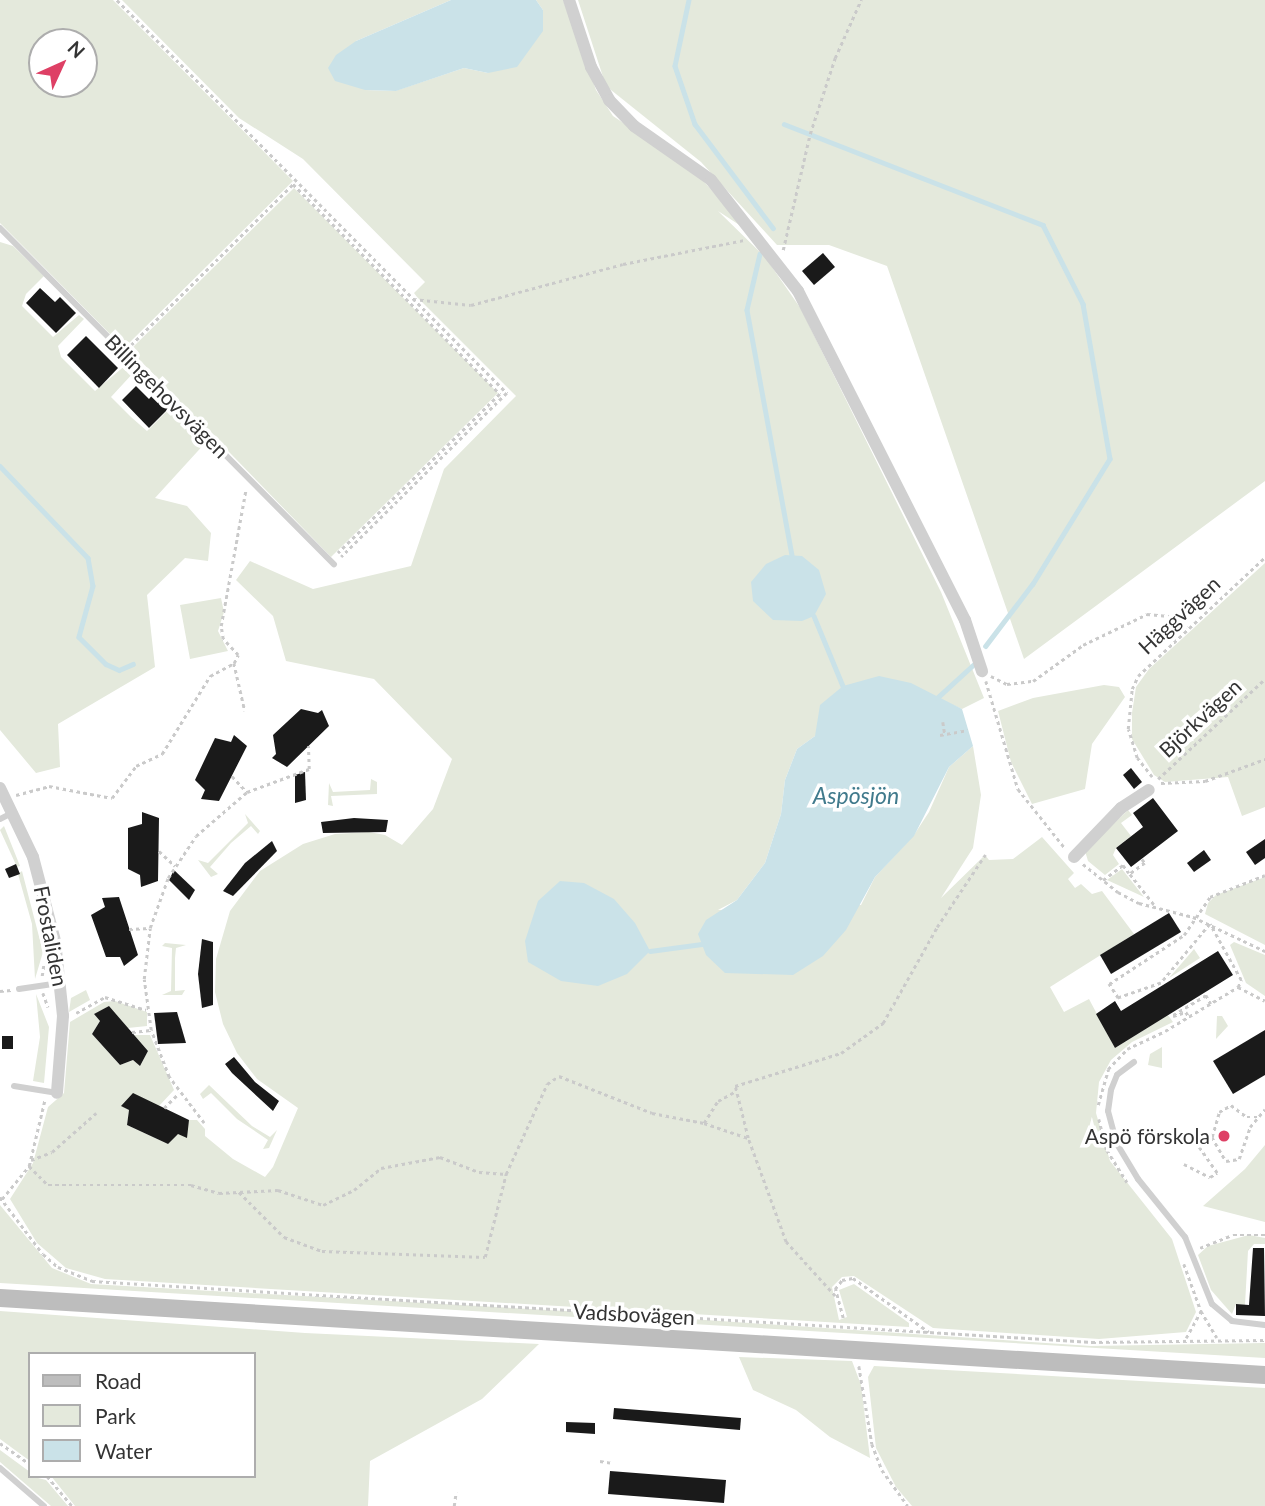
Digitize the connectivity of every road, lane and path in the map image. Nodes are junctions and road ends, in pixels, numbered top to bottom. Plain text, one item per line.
1 (117, 0) edge
2 (569, 0) edge
3 (861, 0) edge
4 (1, 229) edge
5 (745, 239) dead end
6 (779, 264) junction
7 (413, 299) junction
8 (124, 352) junction
9 (248, 477) junction
10 (1265, 557) edge
11 (332, 562) junction
12 (1188, 627) junction
13 (234, 663) junction
14 (982, 671) joint
15 (1265, 679) edge
16 (245, 711) dead end
17 (943, 722) dead end
18 (968, 730) dead end
19 (945, 734) junction
20 (940, 735) dead end
21 (308, 746) dead end
22 (1265, 759) edge
23 (232, 776) dead end
24 (1153, 785) junction
25 (247, 792) junction
26 (3, 793) edge
27 (14, 812) junction
28 (0, 819) edge
29 (159, 851) dead end
30 (985, 855) dead end
31 (1074, 857) dead end
32 (1142, 859) dead end
33 (175, 866) junction
34 (1130, 874) junction
35 (1265, 875) edge
36 (1103, 880) dead end
37 (1156, 907) dead end
38 (150, 928) junction
39 (129, 929) dead end
40 (48, 954) dead end
41 (62, 983) junction
42 (42, 986) junction
43 (1238, 987) junction
44 (19, 989) dead end
45 (1265, 1001) edge
46 (1211, 1004) junction
47 (147, 1010) junction
48 (57, 1015) junction
49 (1189, 1017) junction
50 (151, 1030) junction
51 (132, 1032) dead end
52 (1134, 1062) dead end
53 (14, 1086) dead end
54 (52, 1092) junction
55 (734, 1092) junction
56 (179, 1093) junction
57 (164, 1108) dead end
58 (1265, 1109) edge
59 (96, 1113) dead end
60 (1258, 1117) junction
61 (704, 1123) junction
62 (204, 1124) dead end
63 (1212, 1137) junction
64 (748, 1139) junction
65 (31, 1160) junction
66 (1184, 1164) dead end
67 (30, 1166) junction
68 (506, 1174) junction
69 (1134, 1190) dead end
70 (239, 1192) junction
71 (1, 1198) edge
72 (1265, 1235) edge
73 (1190, 1253) junction
74 (835, 1296) junction
75 (0, 1298) edge
76 (1200, 1311) junction
77 (843, 1318) dead end
78 (1265, 1325) edge
79 (929, 1332) junction
80 (1186, 1338) junction
81 (1217, 1338) junction
82 (1265, 1340) edge
83 (859, 1366) dead end
84 (1265, 1375) edge
85 (0, 1443) edge
86 (600, 1461) dead end
87 (28, 1463) edge
88 (612, 1463) dead end
89 (0, 1468) edge
90 (49, 1478) edge
91 (456, 1492) dead end
92 (44, 1506) edge
93 (72, 1506) edge
94 (454, 1506) edge
95 (908, 1506) edge

1 - 7 path
2 - 6 street
3 - 6 path
4 - 8 lane, Billingehovsvägen
5 - 7 path
6 - 14 street
7 - 11 path
8 - 9 lane, Billingehovsvägen
8 - 11 path
9 - 11 lane, Billingehovsvägen
9 - 13 path
10 - 12 path, Häggvägen
12 - 14 path
12 - 24 path, Häggvägen
13 - 16 path
13 - 26 path
15 - 24 path, Björkvägen
17 - 19 path
18 - 19 path
19 - 20 path
21 - 25 path
22 - 24 path
23 - 25 path
24 - 31 street
25 - 33 path
26 - 27 street, Frostaliden
27 - 28 lane
27 - 41 street, Frostaliden
29 - 33 path
30 - 55 path
32 - 34 path
33 - 38 path
34 - 36 path
34 - 37 path
35 - 43 path
38 - 39 path
38 - 47 path
40 - 42 path
41 - 42 lane
41 - 48 street, Frostaliden
42 - 44 lane
42 - 48 path
43 - 45 path
43 - 46 path
46 - 49 path
46 - 49 path
47 - 48 path
47 - 50 path
48 - 54 street, Frostaliden
49 - 69 path
50 - 51 path
50 - 56 path
52 - 73 lane
53 - 54 lane
54 - 65 path
55 - 61 path
55 - 64 path
56 - 57 path
56 - 62 path
58 - 60 path
59 - 65 path
60 - 63 path
60 - 63 path
61 - 64 path
61 - 68 path
63 - 66 path
64 - 74 path
65 - 67 path
67 - 70 path
67 - 71 path
68 - 70 path
68 - 70 path
71 - 79 path
72 - 73 path
73 - 76 path
73 - 78 lane
74 - 77 path
74 - 79 path
75 - 84 main road, Vadsbovägen
76 - 80 path
76 - 81 path
79 - 80 path
80 - 81 path
81 - 82 path
83 - 95 path
85 - 87 path
86 - 88 path
89 - 92 lane
90 - 93 path
91 - 94 path

